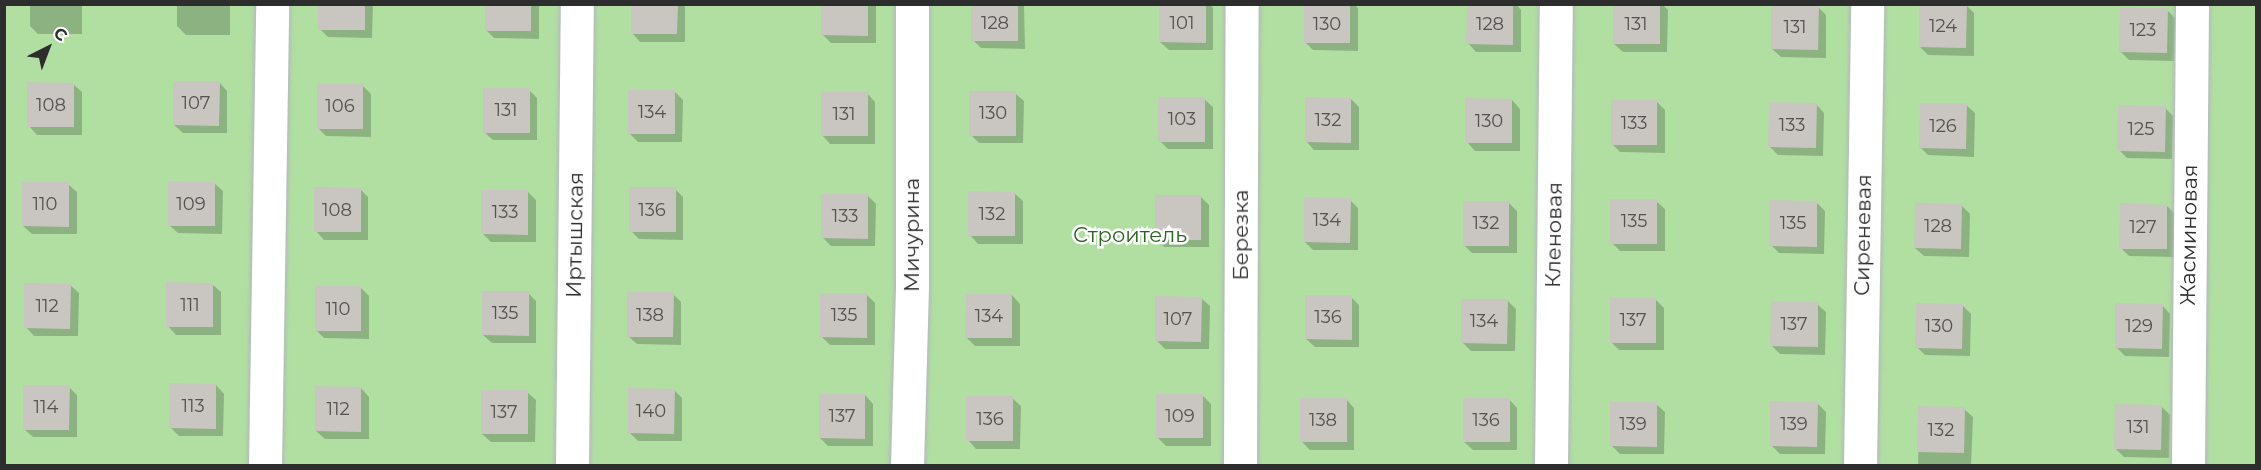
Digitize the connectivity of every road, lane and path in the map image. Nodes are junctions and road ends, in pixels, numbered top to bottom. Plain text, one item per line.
1 (272, 4) edge
2 (577, 4) edge
3 (912, 4) edge
4 (1242, 4) edge
5 (1556, 4) edge
6 (1867, 4) edge
7 (2192, 4) edge
8 (265, 465) edge
9 (572, 465) edge
10 (906, 465) edge
11 (1240, 465) edge
12 (1551, 465) edge
13 (1860, 465) edge
14 (2188, 465) edge

1 - 8 street
2 - 9 street, Иртышская
3 - 10 street, Мичурина
4 - 11 street, Березка
5 - 12 street, Кленовая
6 - 13 street, Сиреневая
7 - 14 street, Жасминовая

